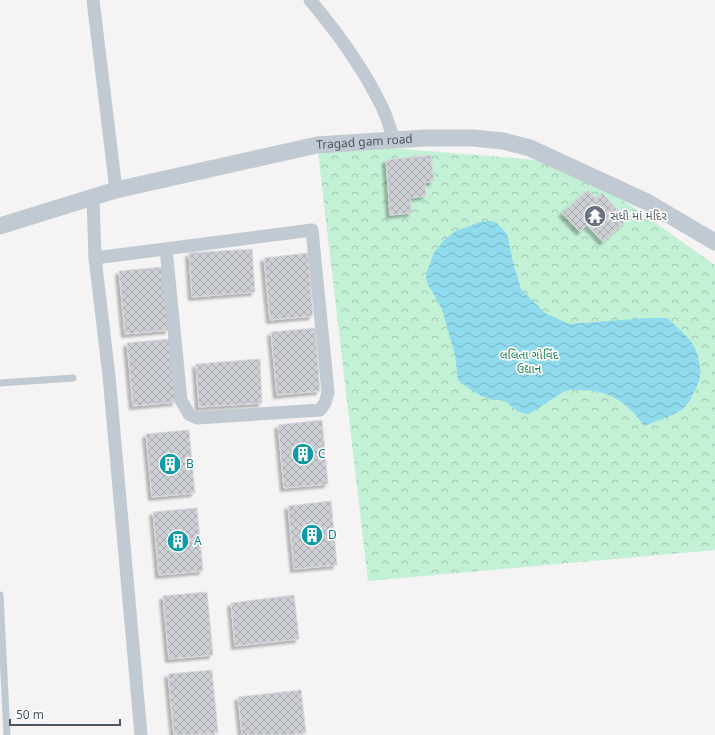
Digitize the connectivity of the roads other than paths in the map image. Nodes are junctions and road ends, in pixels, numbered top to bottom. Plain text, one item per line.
1 (93, 0) edge
2 (310, 0) edge
3 (394, 140) junction
4 (116, 190) junction
5 (93, 198) junction
6 (0, 226) edge
7 (715, 242) edge
8 (166, 249) junction
9 (95, 258) junction
10 (73, 378) dead end
11 (0, 383) edge
12 (0, 595) edge
13 (7, 735) edge
14 (141, 735) edge

1 - 4 street
2 - 3 street
3 - 4 street, Tragad gam road
3 - 7 street, Tragad gam road
4 - 5 street, Tragad gam road
5 - 6 street, Tragad gam road
5 - 9 street
8 - 8 street
8 - 9 street
9 - 14 street
10 - 11 lane
12 - 13 lane

